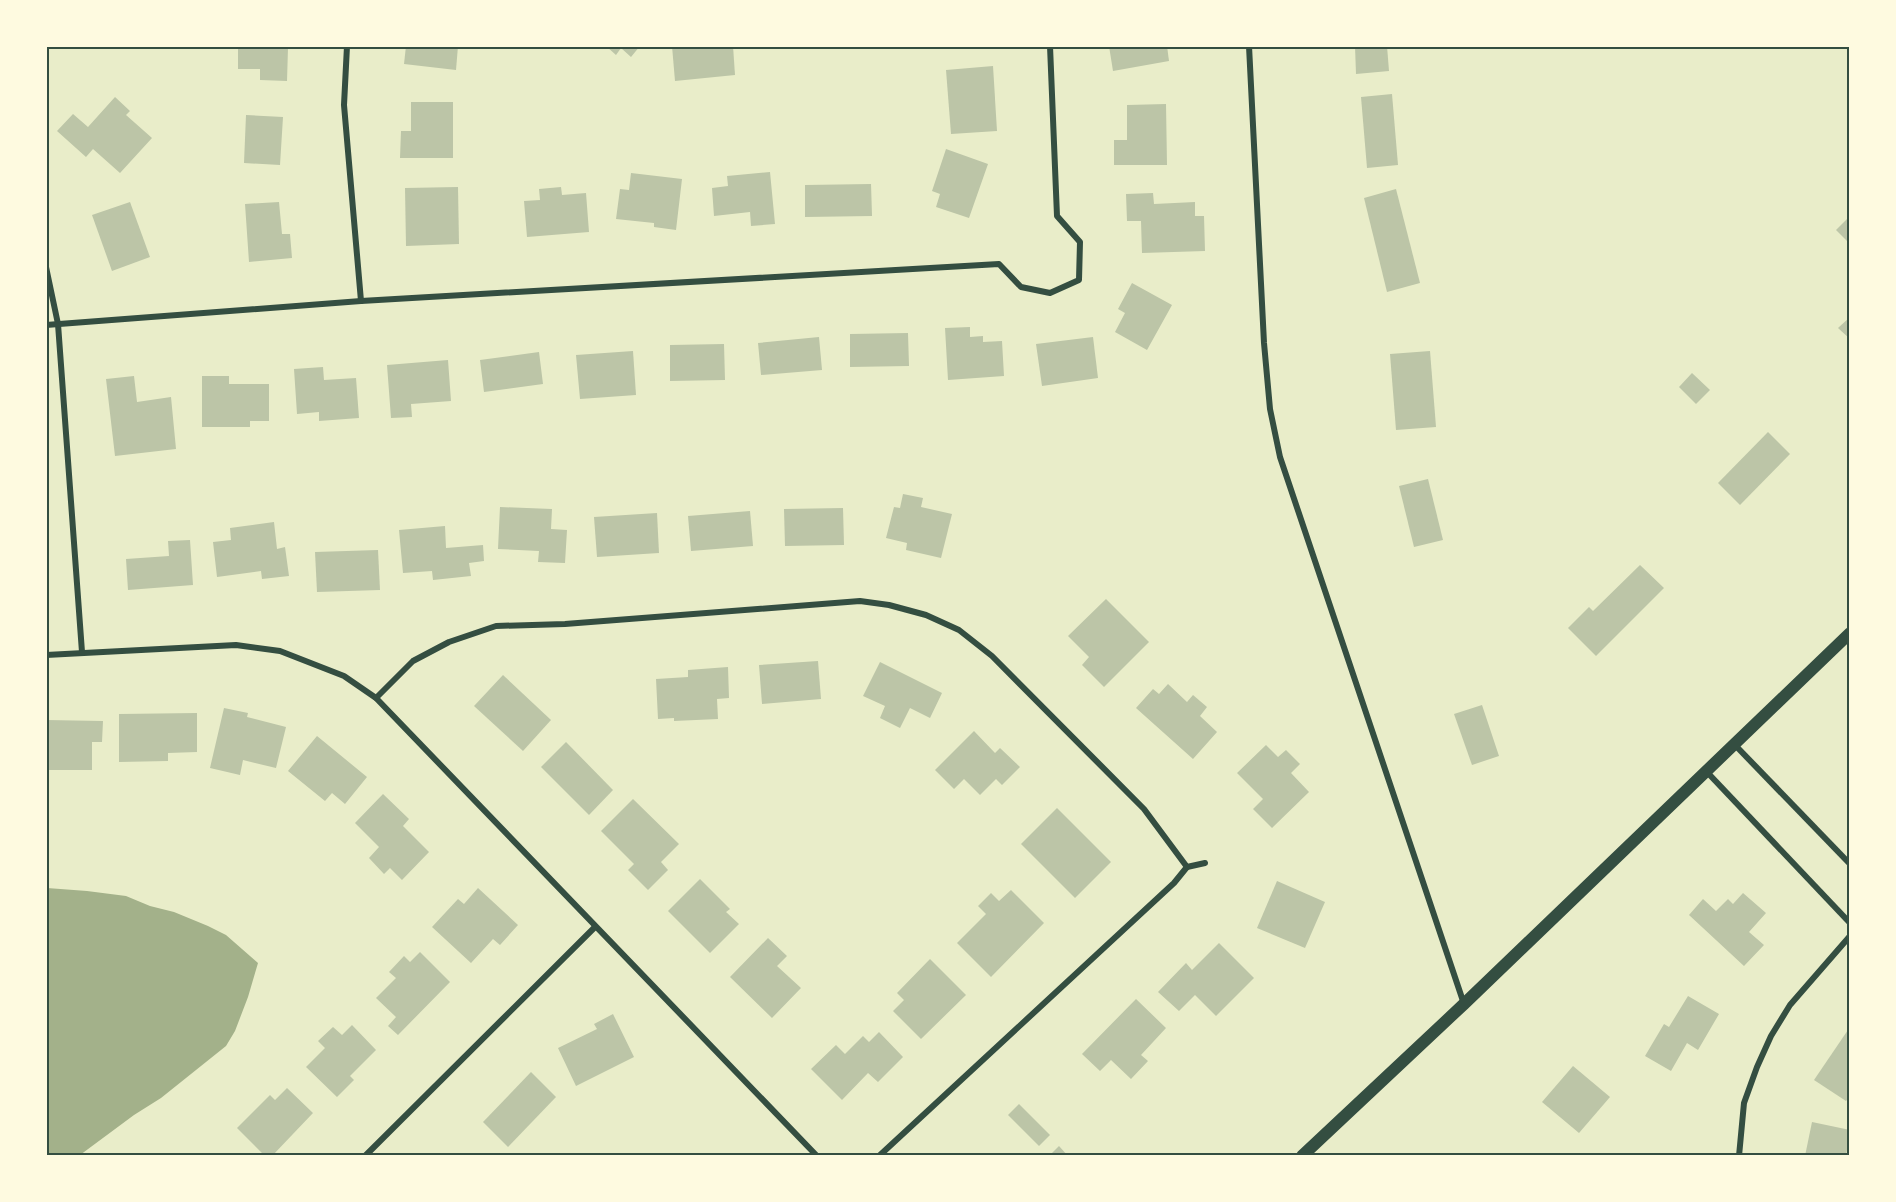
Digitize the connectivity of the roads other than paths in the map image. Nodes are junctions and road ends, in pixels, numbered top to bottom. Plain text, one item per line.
1 (347, 46) edge
2 (1050, 46) edge
3 (1249, 46) edge
4 (46, 267) edge
5 (361, 302) junction
6 (58, 324) junction
7 (46, 325) edge
8 (1850, 633) edge
9 (82, 652) junction
10 (46, 655) edge
11 (376, 698) junction
12 (1734, 744) junction
13 (1706, 770) junction
14 (1205, 863) dead end
15 (1850, 864) edge
16 (1187, 867) junction
17 (1850, 923) edge
18 (595, 927) junction
19 (1850, 936) edge
20 (1464, 1004) junction
21 (365, 1155) edge
22 (817, 1155) edge
23 (879, 1155) edge
24 (1302, 1155) edge
25 (1739, 1155) edge

1 - 5 street
2 - 5 street
3 - 20 street
4 - 6 street
5 - 6 street
6 - 7 street
6 - 9 street
8 - 12 main road
9 - 10 street
9 - 11 street
11 - 16 street
11 - 18 street
12 - 13 main road
12 - 15 street
13 - 17 street
13 - 20 main road
14 - 16 street
16 - 23 street
18 - 21 street
18 - 22 street
19 - 25 street
20 - 24 main road

